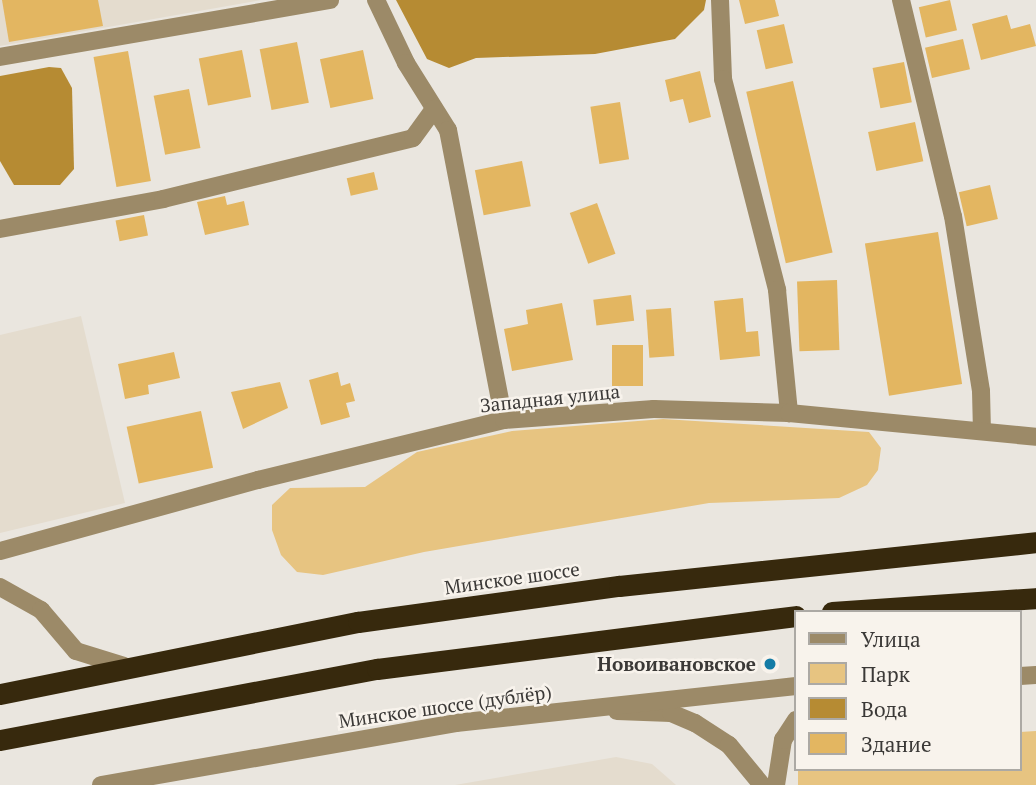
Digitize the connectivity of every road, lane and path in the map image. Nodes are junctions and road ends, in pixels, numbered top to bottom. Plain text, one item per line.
1 (330, 0) edge
2 (376, 0) edge
3 (720, 0) edge
4 (901, 0) edge
5 (0, 57) edge
6 (434, 109) junction
7 (0, 229) edge
8 (789, 413) junction
9 (504, 421) junction
10 (982, 431) junction
11 (1036, 437) edge
12 (1036, 542) edge
13 (0, 551) edge
14 (0, 587) edge
15 (1036, 598) edge
16 (861, 610) edge
17 (794, 615) edge
18 (124, 666) junction
19 (794, 686) edge
20 (0, 694) edge
21 (586, 709) junction
22 (794, 723) edge
23 (0, 740) edge
24 (101, 785) edge
25 (762, 785) edge
26 (776, 785) edge

1 - 5 street
2 - 6 street
3 - 8 street
4 - 10 street
6 - 7 street
6 - 9 street
8 - 9 street, Западная улица
8 - 10 street, Западная улица
9 - 13 street, Западная улица
10 - 11 street, Западная улица
12 - 18 highway, Минское шоссе
14 - 18 street
15 - 16 highway
17 - 23 highway
18 - 20 highway, Минское шоссе
19 - 21 street, Минское шоссе (дублёр)
21 - 24 street, Минское шоссе (дублёр)
21 - 25 street
22 - 26 street

